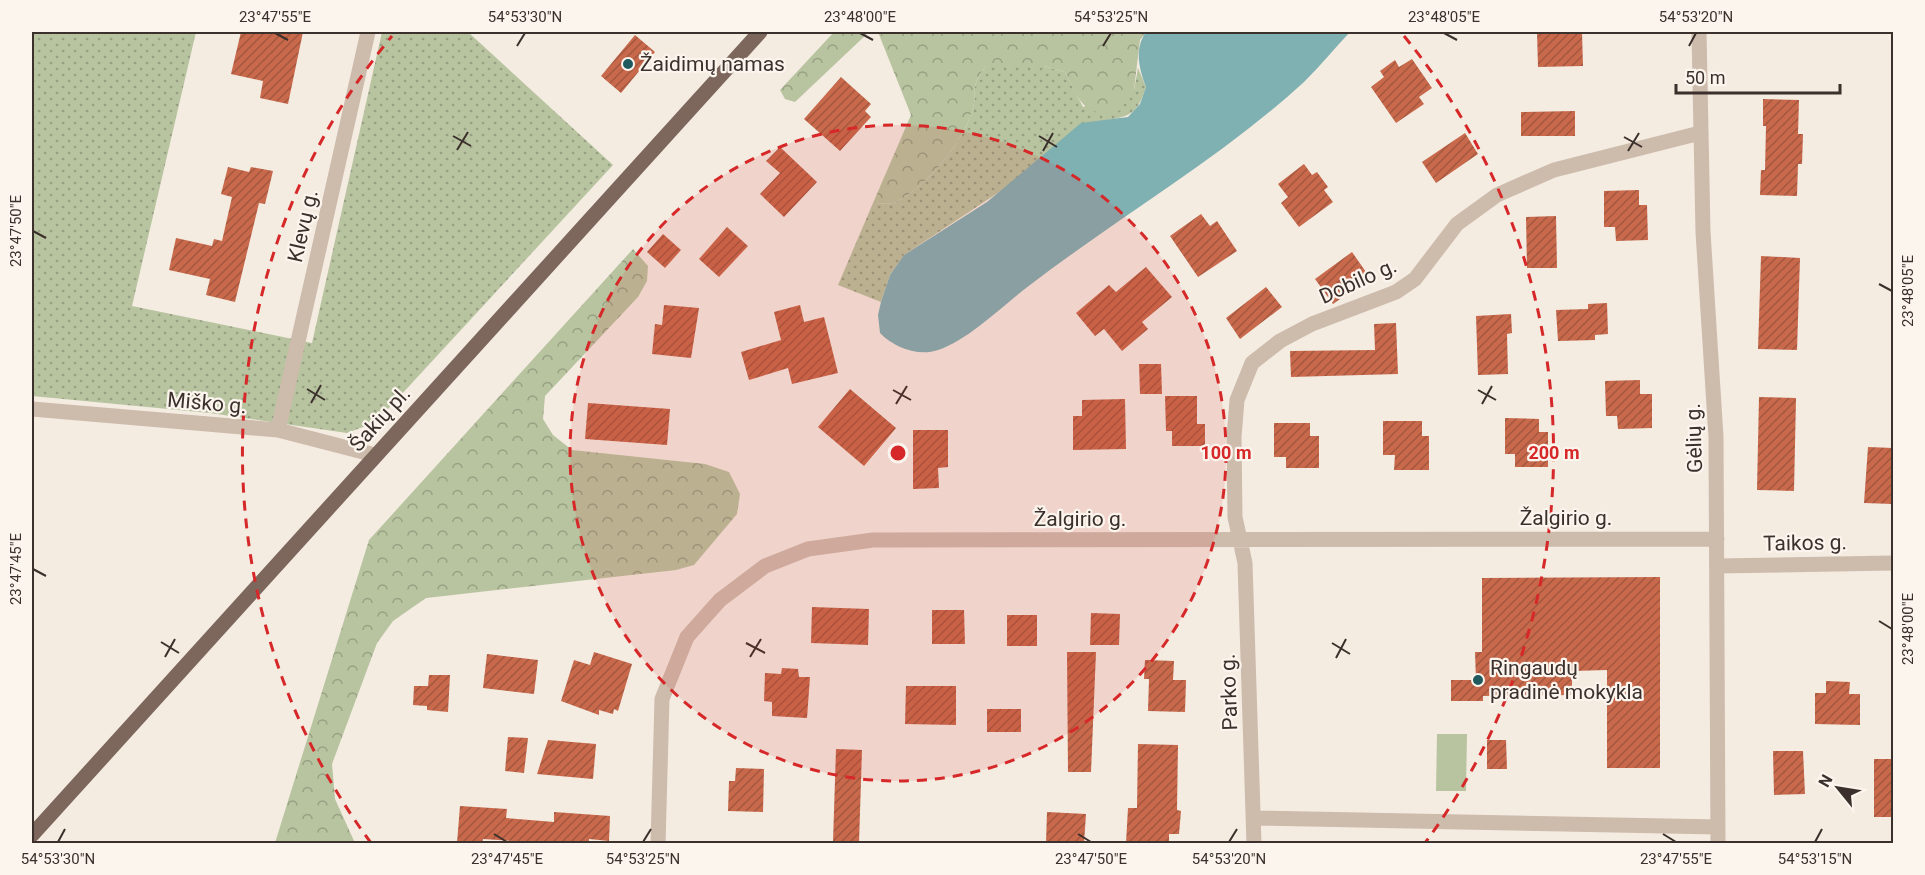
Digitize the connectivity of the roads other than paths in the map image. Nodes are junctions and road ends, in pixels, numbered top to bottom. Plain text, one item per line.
1 (368, 32) edge
2 (760, 32) edge
3 (1699, 32) edge
4 (1700, 133) junction
5 (32, 409) edge
6 (278, 430) junction
7 (375, 455) junction
8 (1717, 539) junction
9 (1240, 540) junction
10 (1893, 563) edge
11 (1717, 566) junction
12 (1254, 818) junction
13 (1718, 827) junction
14 (32, 835) edge
15 (658, 843) edge
16 (1254, 843) edge
17 (1718, 843) edge

1 - 6 street, Klevų g.
2 - 7 main road, Šakių pl.
3 - 4 street, Gėlių g.
4 - 8 street, Gėlių g.
4 - 9 street, Dobilo g.
5 - 6 street, Miško g.
6 - 7 street, Miško g.
7 - 14 main road, Šakių pl.
8 - 9 street, Žalgirio g.
8 - 11 street, Gėlių g.
9 - 12 street, Parko g.
9 - 15 street, Žalgirio g.
10 - 11 street, Taikos g.
11 - 13 street, Gėlių g.
12 - 13 street
12 - 16 street, Parko g.
13 - 17 street, Gėlių g.

